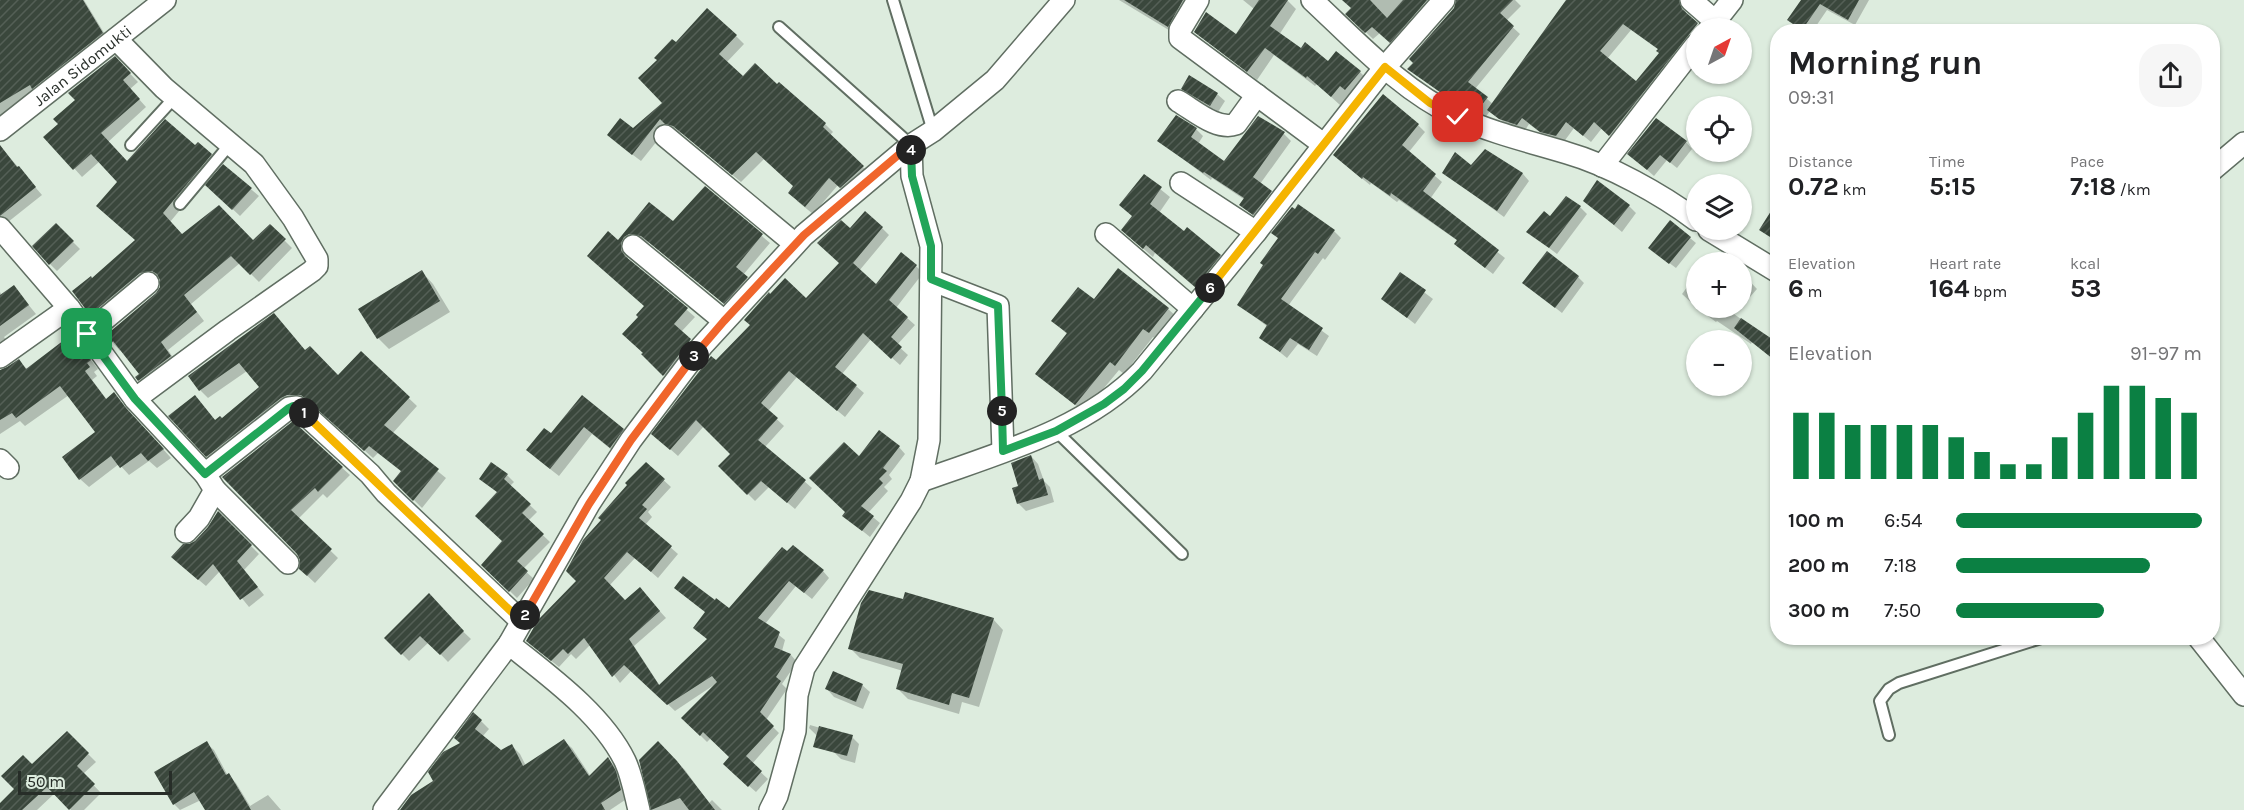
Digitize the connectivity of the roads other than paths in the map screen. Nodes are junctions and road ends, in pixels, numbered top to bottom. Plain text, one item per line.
1 (165, 0) edge
2 (893, 0) edge
3 (1064, 0) edge
4 (1198, 0) edge
5 (1311, 0) edge
6 (1444, 0) edge
7 (1691, 0) edge
8 (1732, 0) edge
9 (1706, 18) edge
10 (1718, 18) edge
11 (779, 27) dead end
12 (116, 39) junction
13 (1686, 58) edge
14 (1385, 67) junction
15 (1257, 95) junction
16 (175, 97) junction
17 (1178, 101) dead end
18 (0, 130) edge
19 (933, 131) junction
20 (665, 136) dead end
21 (231, 143) junction
22 (2244, 143) edge
23 (1323, 144) junction
24 (132, 145) dead end
25 (910, 145) junction
26 (2220, 163) edge
27 (1602, 166) junction
28 (1181, 183) dead end
29 (180, 204) dead end
30 (1686, 213) edge
31 (0, 228) edge
32 (1256, 232) junction
33 (1106, 234) dead end
34 (1725, 240) edge
35 (795, 244) junction
36 (633, 246) dead end
37 (1770, 267) edge
38 (931, 279) junction
39 (148, 283) dead end
40 (69, 308) junction
41 (1193, 309) junction
42 (724, 321) junction
43 (87, 334) junction
44 (0, 357) edge
45 (135, 399) junction
46 (1056, 431) junction
47 (1003, 451) junction
48 (921, 481) junction
49 (210, 482) junction
50 (186, 532) dead end
51 (1182, 554) dead end
52 (288, 563) dead end
53 (521, 621) junction
54 (509, 644) junction
55 (2018, 645) edge
56 (2205, 645) edge
57 (2244, 695) edge
58 (1889, 735) dead end
59 (384, 810) edge
60 (639, 810) edge
61 (770, 810) edge

1 - 12 street, Jalan Sidomukti
2 - 19 lane
3 - 19 street
4 - 15 street
5 - 14 street
6 - 14 street
7 - 9 street
8 - 10 street
11 - 25 lane
12 - 16 street
12 - 18 street, Jalan Sidomukti
13 - 27 street
14 - 23 street
14 - 27 street
15 - 17 street
15 - 23 street
16 - 21 street
16 - 24 lane
19 - 25 street
20 - 35 street
21 - 29 lane
21 - 45 street
22 - 26 street
23 - 32 street
25 - 35 street
25 - 38 street
27 - 30 street
28 - 32 street
31 - 40 street
32 - 41 street
33 - 41 street
34 - 37 street
35 - 42 street
36 - 42 street
38 - 47 street
38 - 48 street
39 - 43 street
40 - 43 street
40 - 44 street
41 - 46 street
42 - 53 street
43 - 45 street
45 - 49 street
46 - 47 street
46 - 51 lane
47 - 48 street
48 - 61 street
49 - 50 street
49 - 52 street
49 - 53 street
53 - 54 street
54 - 59 street
54 - 60 street
55 - 58 lane
56 - 57 street

